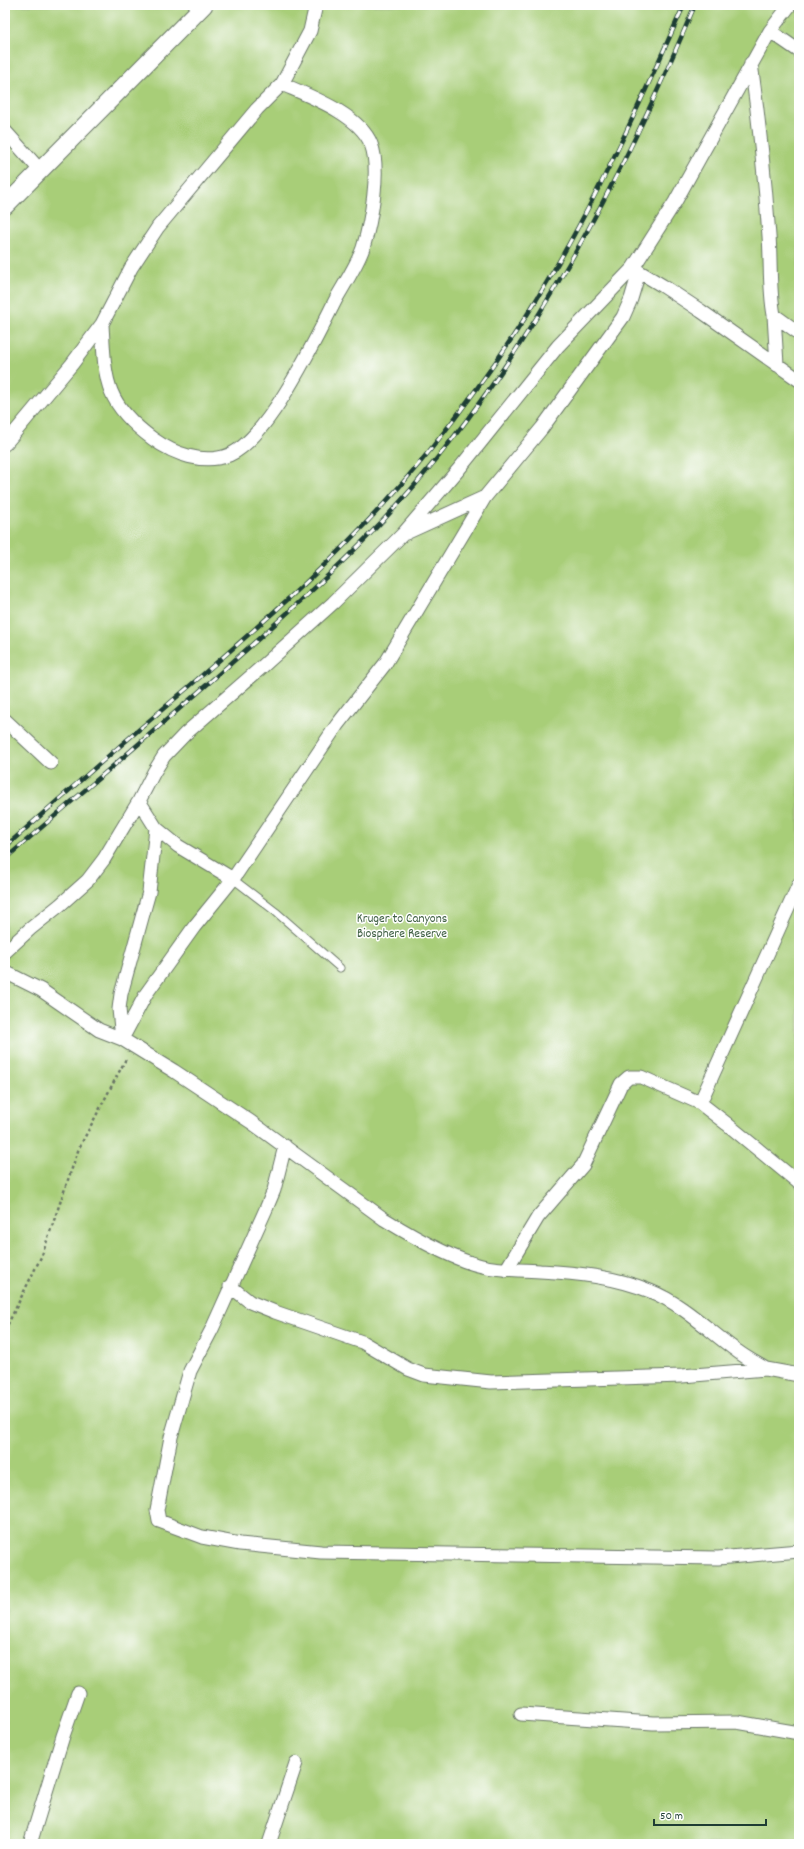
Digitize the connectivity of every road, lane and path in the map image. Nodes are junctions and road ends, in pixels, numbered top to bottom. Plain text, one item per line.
1 (204, 5) edge
2 (316, 5) edge
3 (790, 5) edge
4 (770, 31) junction
5 (799, 51) edge
6 (751, 63) junction
7 (282, 84) junction
8 (5, 131) edge
9 (40, 170) junction
10 (5, 206) edge
11 (636, 270) junction
12 (774, 315) junction
13 (102, 324) junction
14 (799, 333) edge
15 (777, 365) junction
16 (799, 380) edge
17 (5, 444) edge
18 (485, 497) junction
19 (403, 534) junction
20 (5, 720) edge
21 (50, 763) dead end
22 (138, 801) junction
23 (156, 828) junction
24 (233, 879) junction
25 (799, 884) edge
26 (5, 952) edge
27 (340, 968) dead end
28 (5, 972) edge
29 (127, 1043) junction
30 (700, 1103) junction
31 (285, 1146) junction
32 (799, 1183) edge
33 (506, 1270) junction
34 (230, 1286) junction
35 (5, 1330) edge
36 (766, 1369) junction
37 (799, 1375) edge
38 (799, 1551) edge
39 (78, 1694) dead end
40 (521, 1714) dead end
41 (799, 1733) edge
42 (296, 1763) dead end
43 (30, 1844) edge
44 (269, 1844) edge

1 - 9 street
2 - 7 street
3 - 4 street
4 - 5 street
4 - 6 street
6 - 11 street
6 - 12 street
7 - 13 street
7 - 13 street
8 - 9 street
9 - 10 street
11 - 15 street
11 - 18 street
11 - 19 street
12 - 14 street
12 - 15 street
13 - 17 street
15 - 16 street
18 - 19 street
18 - 24 street
19 - 22 street
20 - 21 street
22 - 23 street
22 - 26 street
23 - 24 street
23 - 29 street
24 - 27 lane
24 - 29 street
25 - 30 street
28 - 29 street
29 - 31 street
29 - 35 path
30 - 32 street
30 - 33 street
31 - 33 street
31 - 34 street
33 - 36 street
34 - 36 street
34 - 38 street
36 - 37 street
39 - 43 street
40 - 41 street
42 - 44 street

